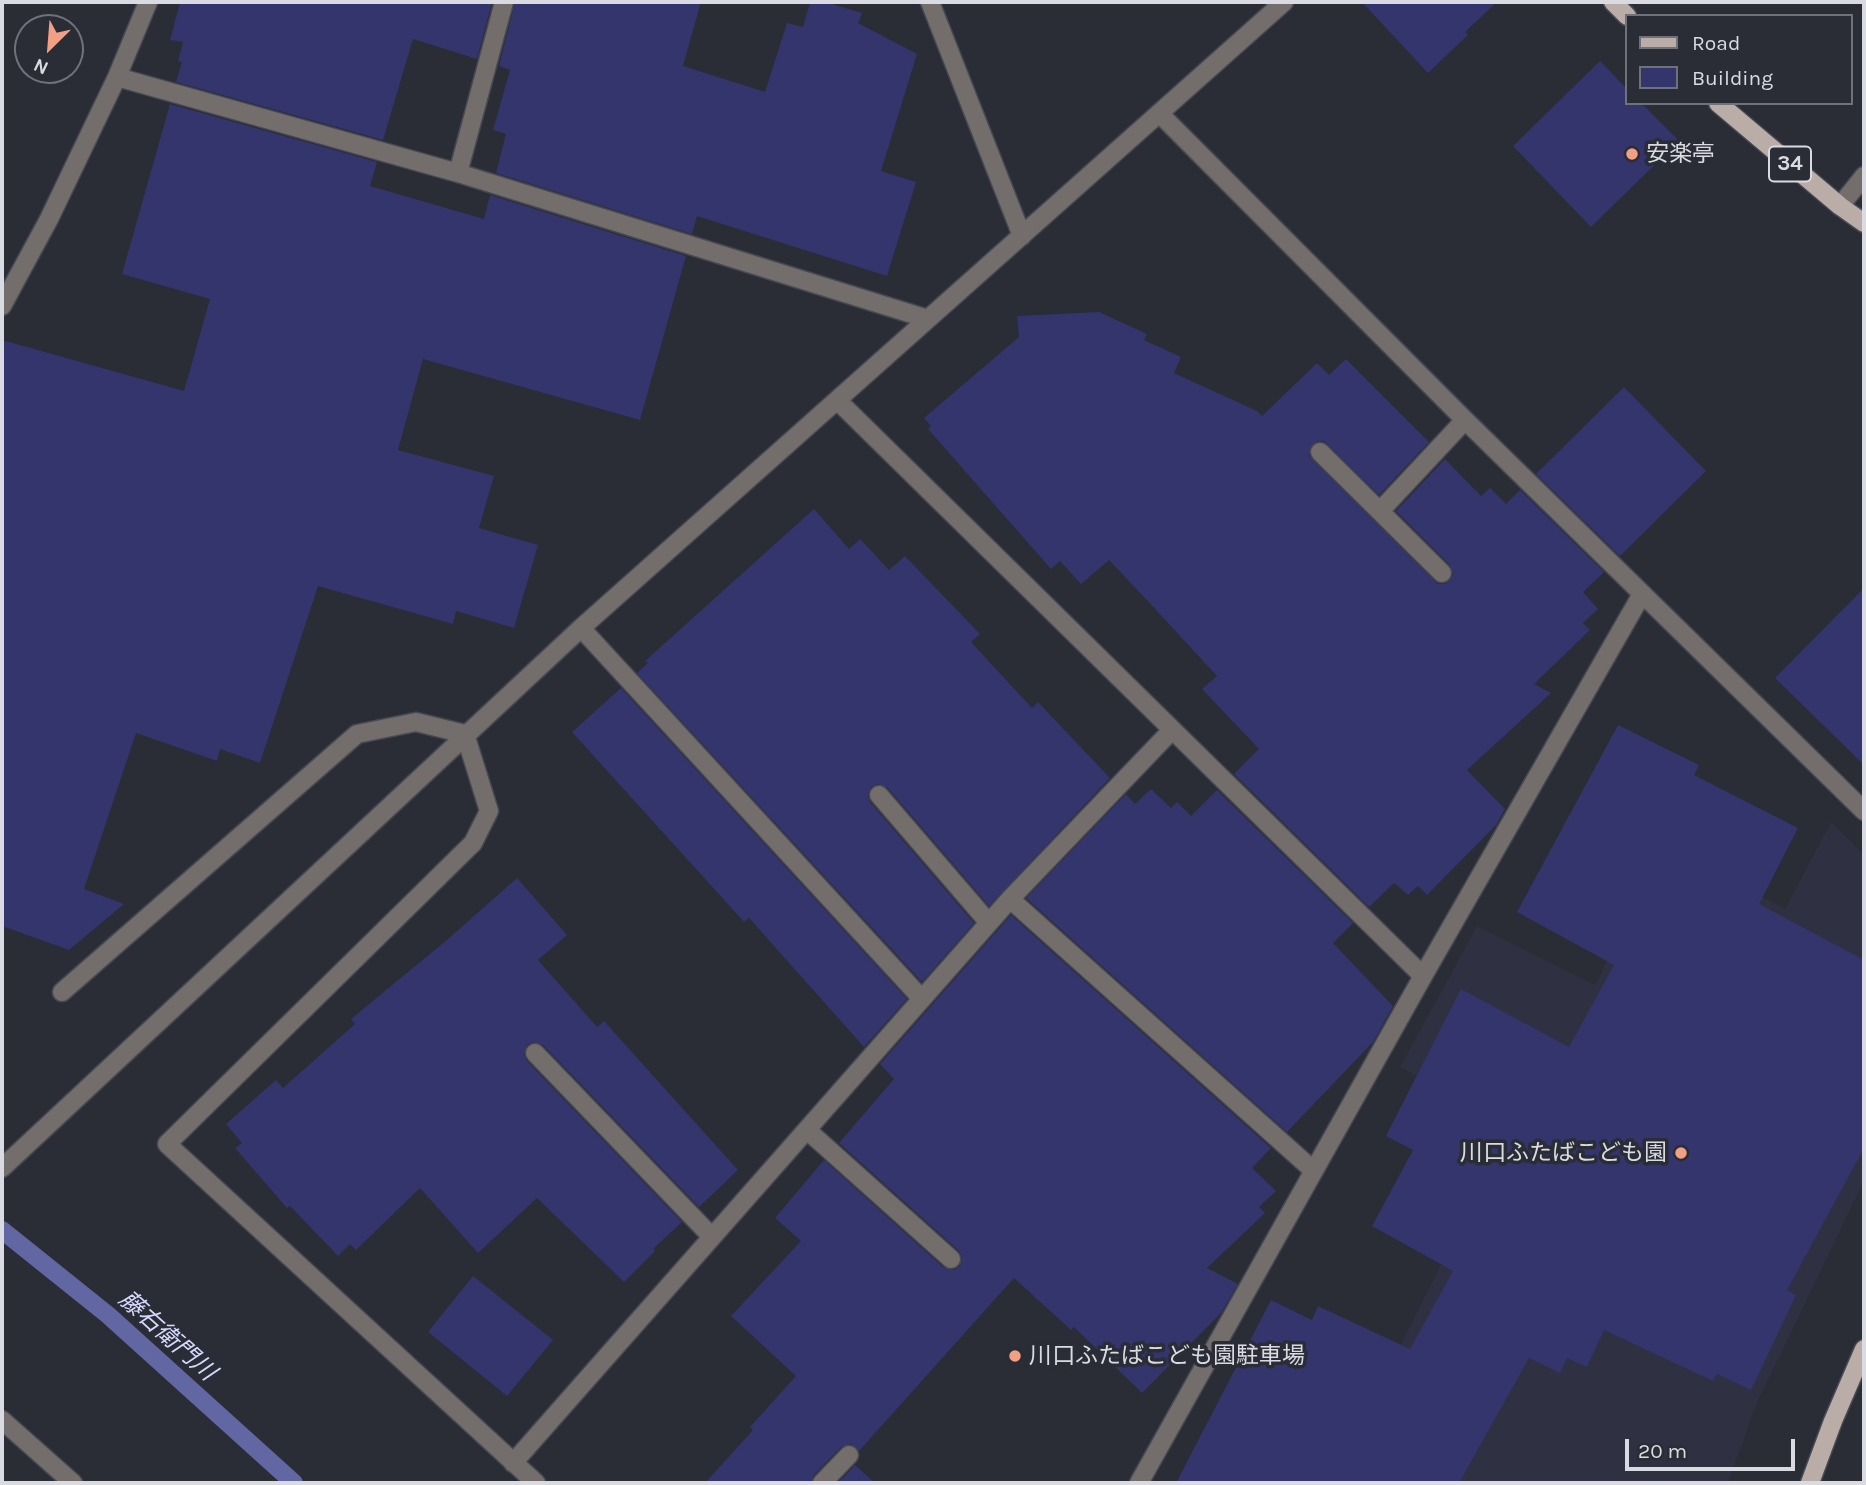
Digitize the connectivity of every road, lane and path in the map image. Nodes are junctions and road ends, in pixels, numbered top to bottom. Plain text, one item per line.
1 (148, 2) edge
2 (504, 2) edge
3 (930, 2) edge
4 (1283, 2) edge
5 (117, 77) junction
6 (1720, 105) edge
7 (1159, 113) junction
8 (458, 173) junction
9 (1864, 176) edge
10 (1840, 206) junction
11 (1864, 223) edge
12 (1022, 236) junction
13 (2, 306) edge
14 (928, 319) junction
15 (837, 400) junction
16 (1465, 420) junction
17 (1320, 452) dead end
18 (1380, 511) junction
19 (1442, 573) dead end
20 (1642, 594) junction
21 (581, 628) junction
22 (1172, 730) junction
23 (465, 734) junction
24 (878, 795) dead end
25 (1864, 811) edge
26 (1010, 899) junction
27 (989, 923) junction
28 (1423, 976) junction
29 (62, 992) dead end
30 (922, 999) junction
31 (535, 1053) dead end
32 (807, 1130) junction
33 (2, 1168) edge
34 (1314, 1171) junction
35 (712, 1237) junction
36 (951, 1259) dead end
37 (1864, 1349) edge
38 (2, 1420) edge
39 (849, 1455) dead end
40 (513, 1463) junction
41 (73, 1483) edge
42 (536, 1483) edge
43 (822, 1483) edge
44 (1139, 1483) edge
45 (1810, 1483) edge

1 - 5 street
2 - 8 street
3 - 12 street
4 - 7 street
5 - 8 street
5 - 13 street
6 - 10 main road, 34
7 - 12 street
7 - 16 street
8 - 14 street
9 - 10 street
10 - 11 main road, 34
12 - 14 street
14 - 15 street
15 - 21 street
15 - 22 street
16 - 18 street
16 - 20 street
17 - 18 street
18 - 19 street
20 - 25 street
20 - 28 street
21 - 23 street
21 - 30 street
22 - 26 street
22 - 28 street
23 - 29 street
23 - 33 street
23 - 40 street
24 - 27 street
26 - 27 street
26 - 34 street
27 - 30 street
28 - 34 street
30 - 32 street
31 - 35 street
32 - 35 street
32 - 36 street
34 - 44 street
35 - 40 street
37 - 45 main road
38 - 41 street
39 - 43 street
40 - 42 street

